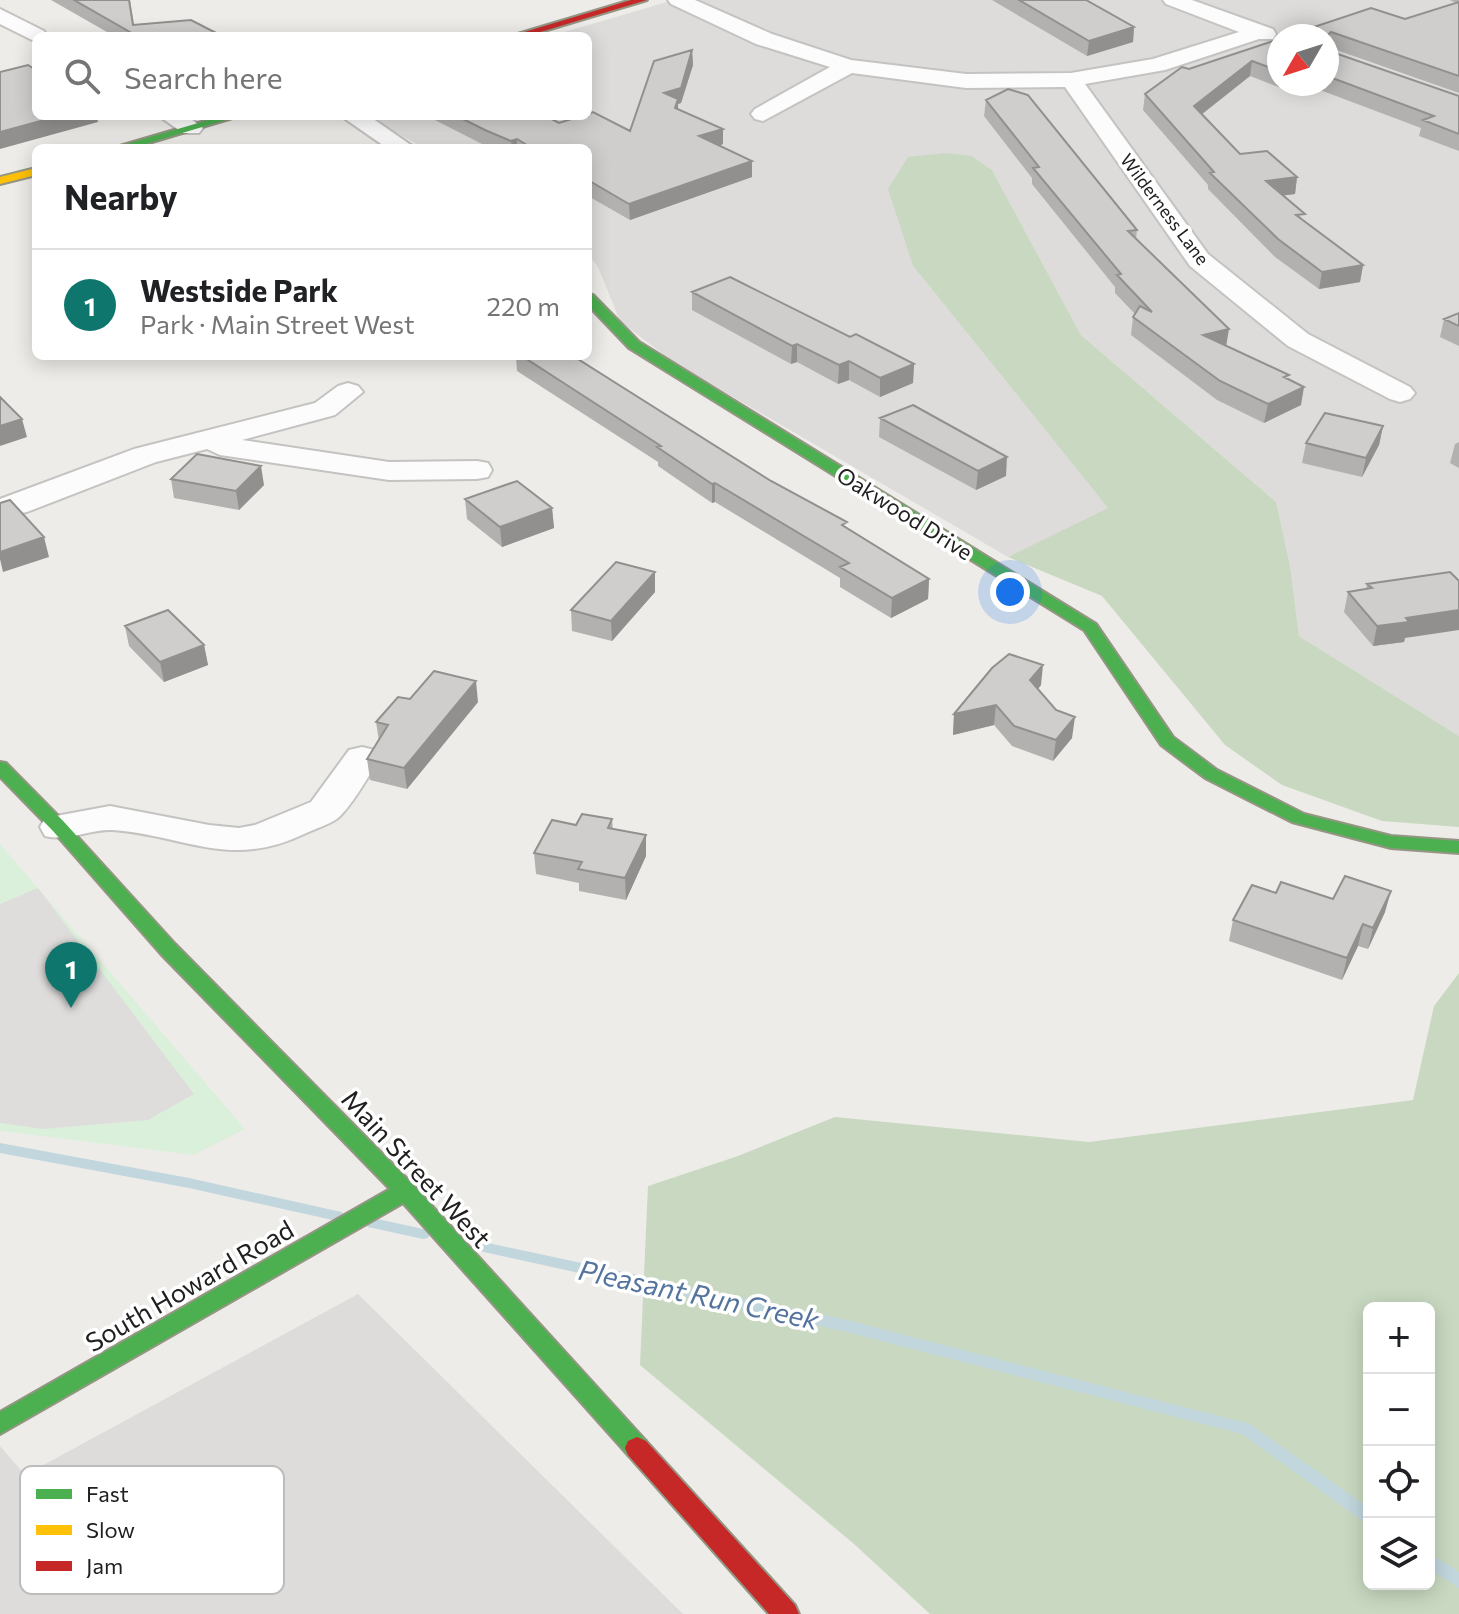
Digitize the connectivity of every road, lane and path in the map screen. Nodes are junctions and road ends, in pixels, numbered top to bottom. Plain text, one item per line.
1 (642, 0) edge
2 (678, 0) edge
3 (1173, 0) edge
4 (1, 16) edge
5 (530, 32) edge
6 (32, 34) edge
7 (1267, 35) edge
8 (1267, 37) edge
9 (848, 66) junction
10 (1071, 80) junction
11 (763, 114) dead end
12 (359, 120) edge
13 (181, 122) edge
14 (129, 144) edge
15 (397, 144) edge
16 (32, 172) edge
17 (0, 181) edge
18 (592, 302) edge
19 (348, 392) dead end
20 (1400, 393) dead end
21 (193, 444) junction
22 (477, 470) dead end
23 (0, 508) edge
24 (362, 758) dead end
25 (0, 767) edge
26 (59, 827) junction
27 (1459, 847) edge
28 (405, 1191) junction
29 (0, 1424) edge
30 (786, 1614) edge

1 - 5 street
2 - 9 street
3 - 7 street
4 - 6 street
8 - 10 street
9 - 10 street
9 - 11 street
10 - 20 street, Wilderness Lane
12 - 15 street
13 - 14 street
16 - 17 street
18 - 27 street, Oakwood Drive
19 - 21 street
21 - 22 street
21 - 23 street
24 - 26 street
25 - 26 street, Main Street West
26 - 28 street, Main Street West
28 - 29 street, South Howard Road
28 - 30 street, Main Street West

